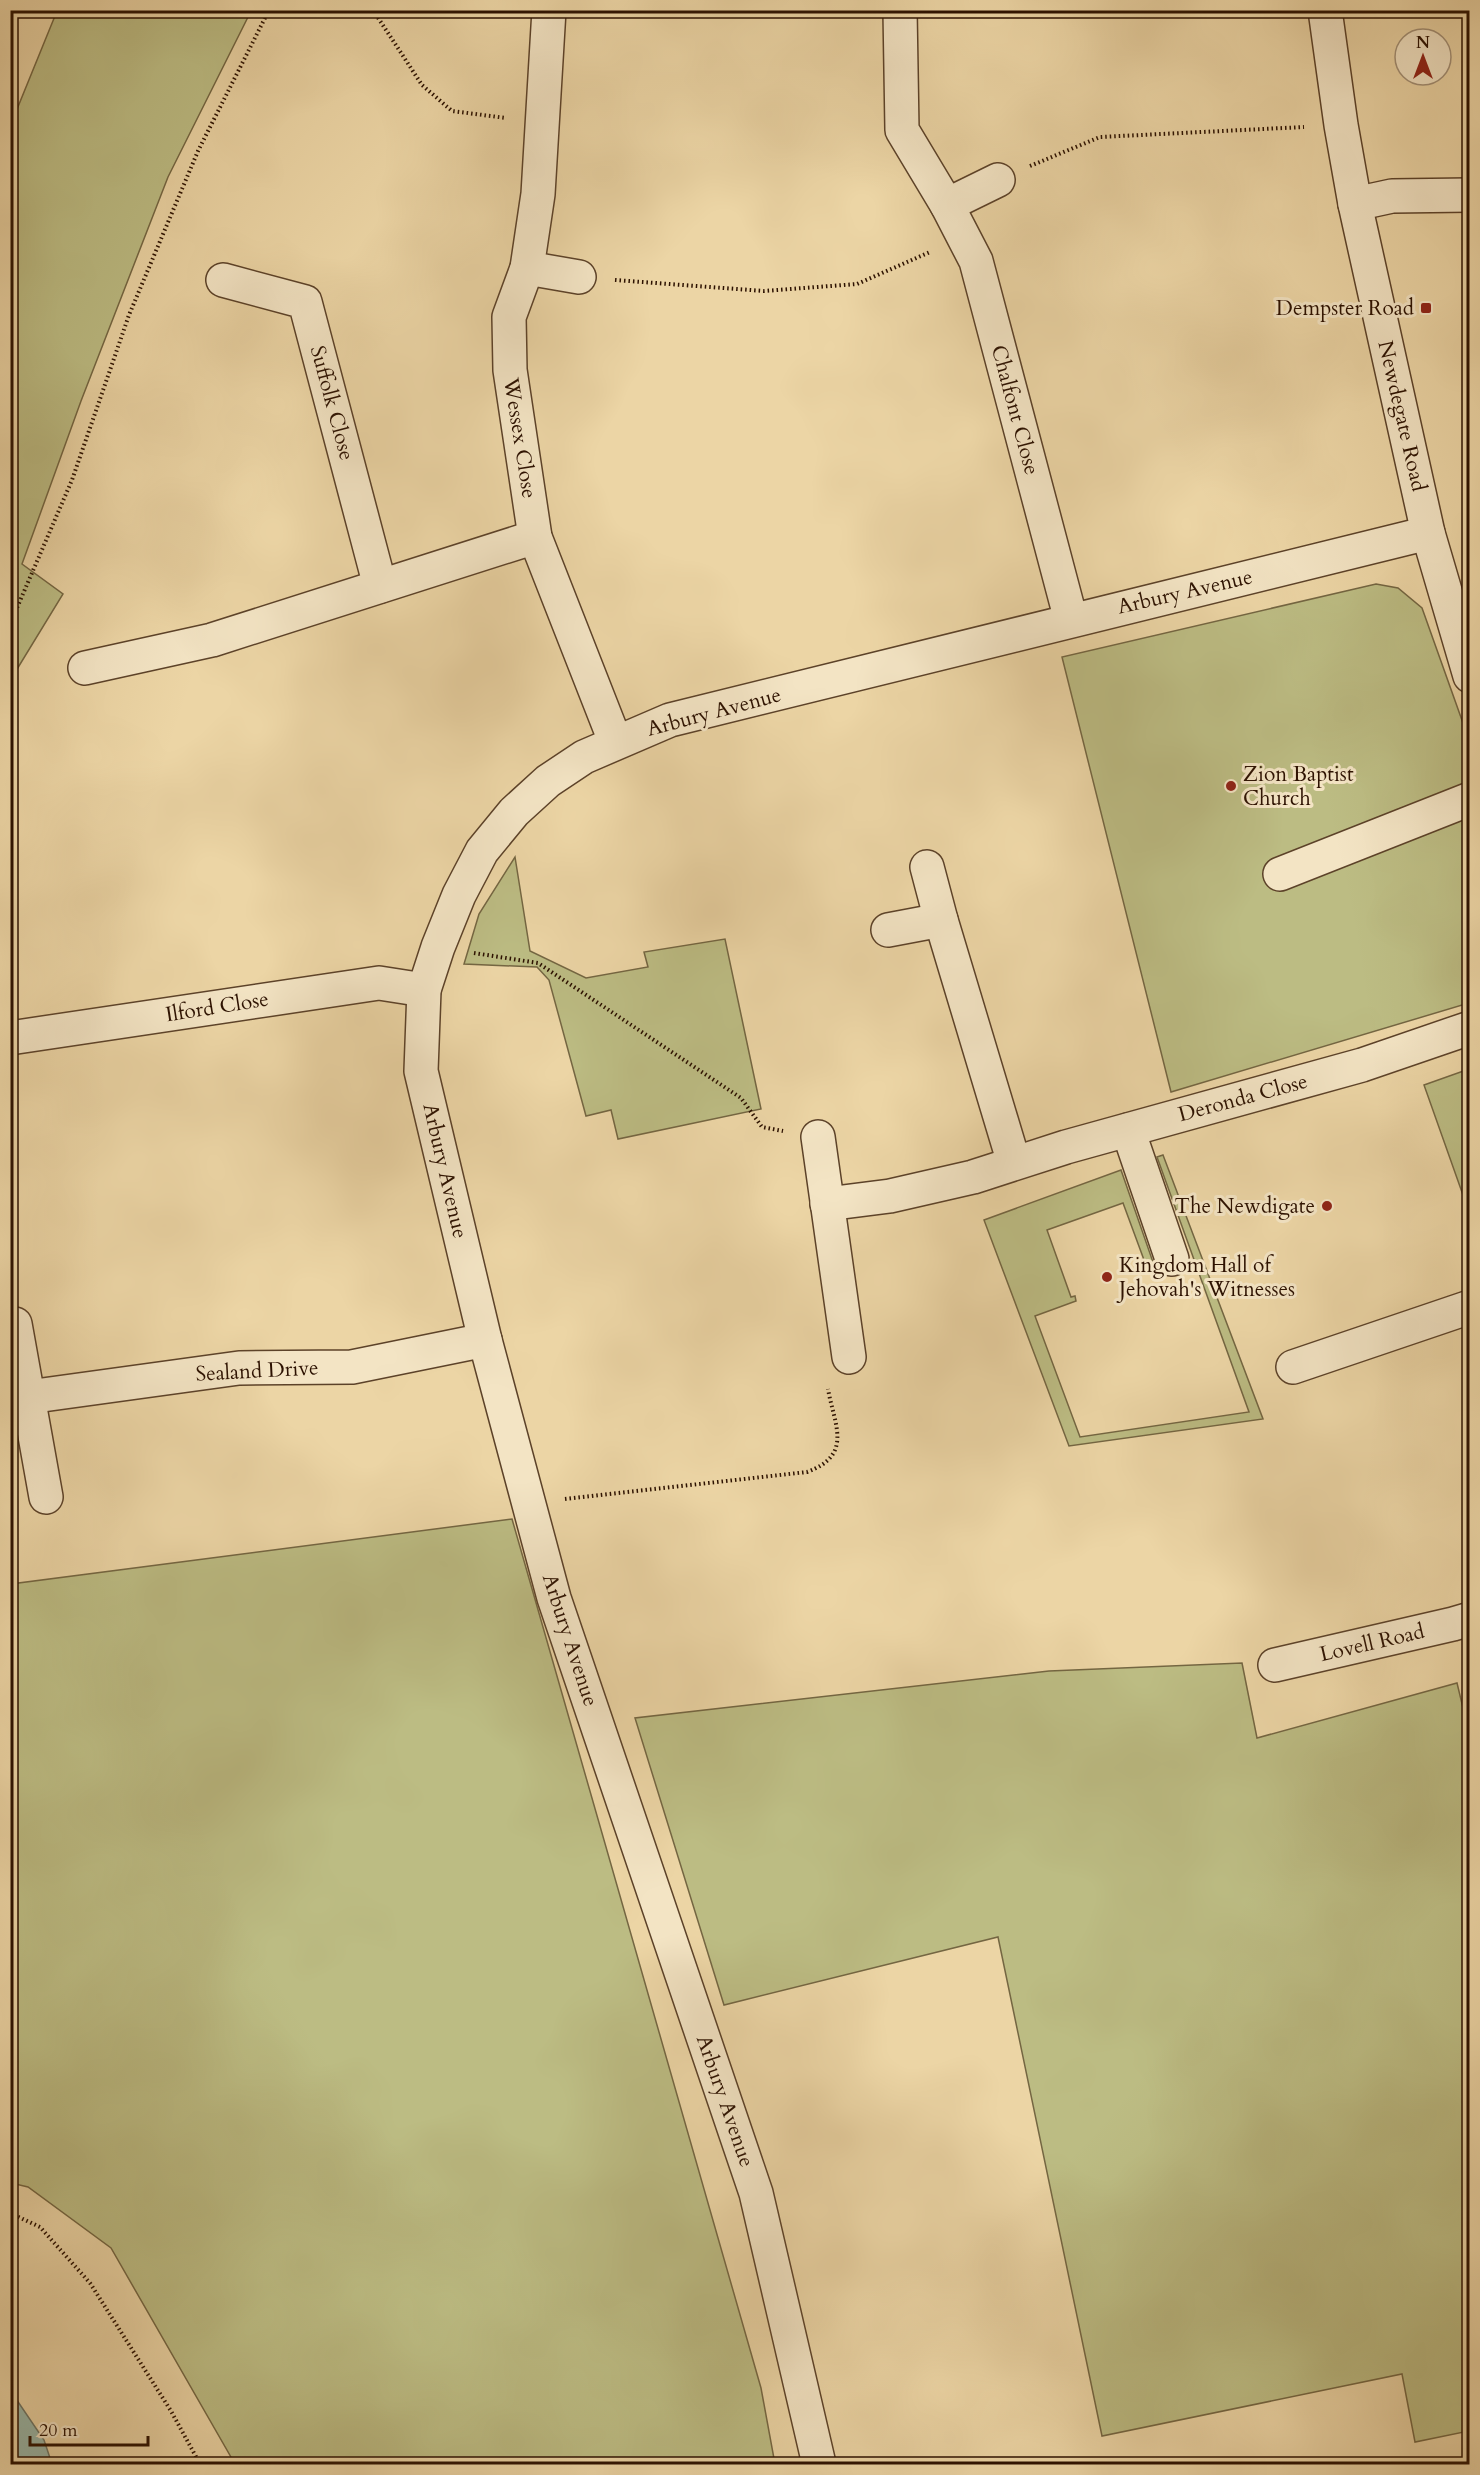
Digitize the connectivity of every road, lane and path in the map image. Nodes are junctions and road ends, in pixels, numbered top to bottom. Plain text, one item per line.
1 (269, 10) edge
2 (373, 10) edge
3 (549, 10) edge
4 (900, 10) edge
5 (1325, 10) edge
6 (542, 124) junction
7 (1341, 125) junction
8 (998, 180) joint
9 (1470, 195) edge
10 (1355, 204) junction
11 (947, 205) junction
12 (964, 237) junction
13 (526, 268) junction
14 (579, 277) joint
15 (223, 280) dead end
16 (1428, 533) junction
17 (535, 537) junction
18 (380, 586) junction
19 (1071, 620) junction
20 (10, 624) edge
21 (85, 668) dead end
22 (1470, 676) edge
23 (615, 741) junction
24 (1470, 799) edge
25 (927, 867) dead end
26 (1280, 874) dead end
27 (941, 920) junction
28 (888, 930) dead end
29 (438, 947) junction
30 (424, 990) junction
31 (1470, 1028) edge
32 (10, 1038) edge
33 (1128, 1130) junction
34 (818, 1137) joint
35 (1014, 1163) junction
36 (827, 1204) junction
37 (1172, 1259) dead end
38 (1470, 1307) edge
39 (15, 1324) dead end
40 (485, 1340) junction
41 (849, 1357) joint
42 (1293, 1367) dead end
43 (28, 1396) junction
44 (46, 1497) dead end
45 (529, 1503) junction
46 (1470, 1618) edge
47 (1275, 1665) dead end
48 (10, 2213) edge
49 (200, 2464) edge
50 (819, 2464) edge

1 - 20 path
2 - 6 path
3 - 6 street, Wessex Close
4 - 11 street, Chalfont Close
5 - 7 street, Newdegate Road
6 - 13 street, Wessex Close
7 - 8 path
7 - 10 street, Newdegate Road
8 - 11 street
9 - 10 street
10 - 16 street, Newdegate Road
11 - 12 street, Chalfont Close
12 - 14 path
12 - 19 street, Chalfont Close
13 - 14 street
13 - 17 street, Wessex Close
15 - 18 street, Suffolk Close
16 - 19 street, Arbury Avenue
16 - 22 street, Newdegate Road
17 - 18 street
17 - 23 street, Wessex Close
18 - 21 street
19 - 23 street, Arbury Avenue
23 - 29 street, Arbury Avenue
24 - 26 street
25 - 27 street
27 - 28 street
27 - 35 street
29 - 30 street, Arbury Avenue
29 - 34 path
30 - 32 street, Ilford Close
30 - 40 street, Arbury Avenue
31 - 33 street, Deronda Close
33 - 35 street, Deronda Close
33 - 37 street
34 - 36 street
35 - 36 street, Deronda Close
36 - 41 street
38 - 42 street
39 - 43 street
40 - 43 street, Sealand Drive
40 - 45 street, Arbury Avenue
41 - 45 path
43 - 44 street
45 - 50 street, Arbury Avenue
46 - 47 street, Lovell Road
48 - 49 path

